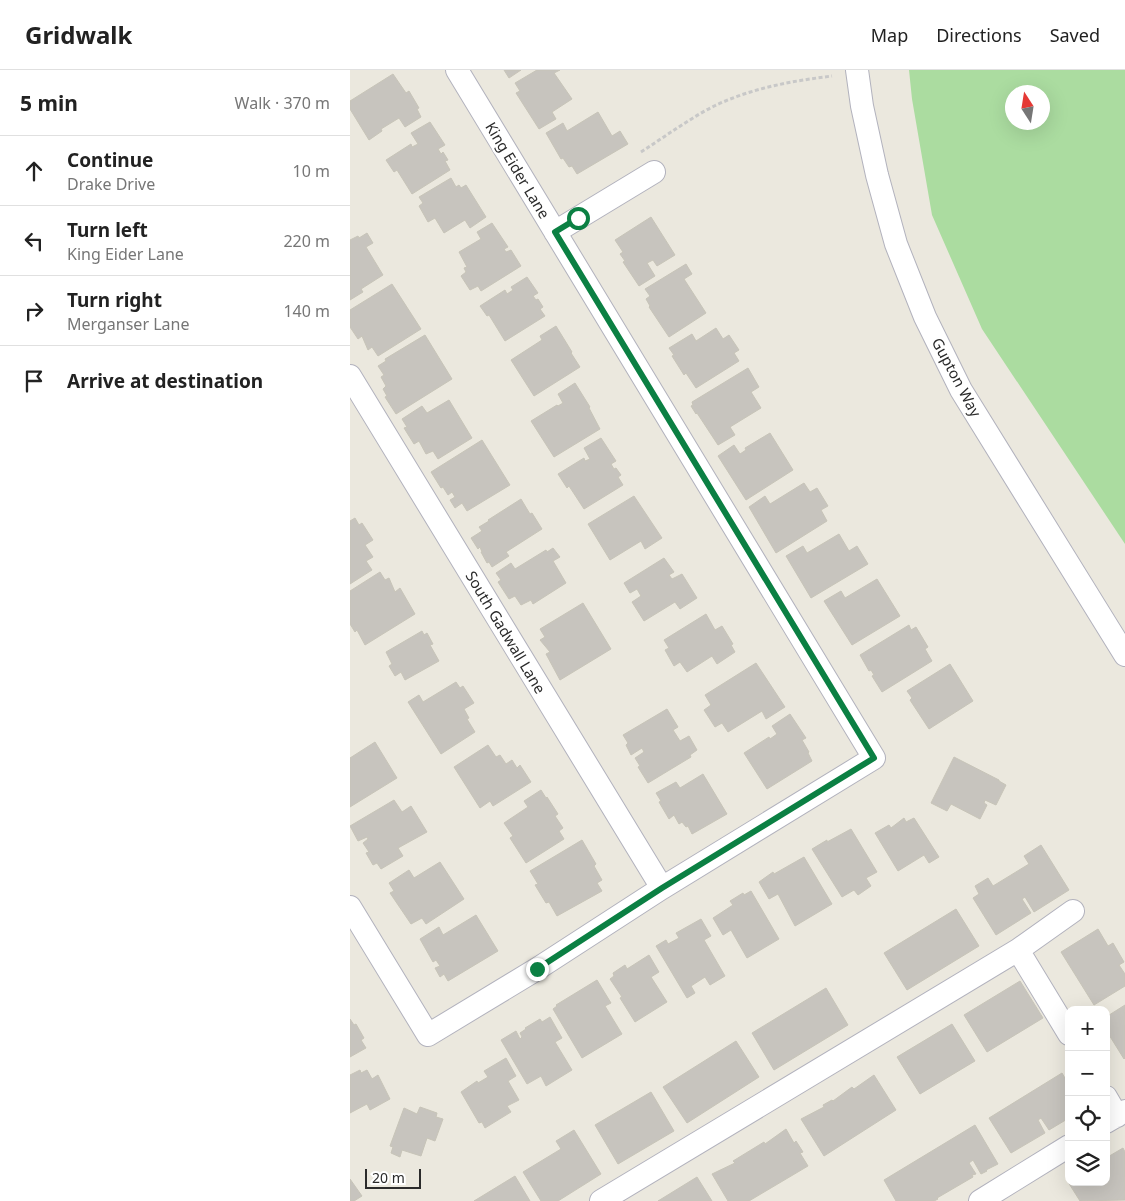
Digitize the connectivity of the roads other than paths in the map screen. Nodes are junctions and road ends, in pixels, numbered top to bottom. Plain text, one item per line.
1 (457, 70) edge
2 (857, 70) edge
3 (654, 172) dead end
4 (555, 232) junction
5 (350, 376) edge
6 (1125, 655) edge
7 (662, 888) junction
8 (350, 908) edge
9 (1073, 912) dead end
10 (1018, 950) junction
11 (1065, 1027) edge
12 (1065, 1148) edge
13 (601, 1201) edge
14 (980, 1201) edge

1 - 4 street, King Eider Lane
2 - 6 street, Gupton Way
3 - 4 street
4 - 7 street, King Eider Lane
5 - 7 street, South Gadwall Lane
7 - 8 street
9 - 10 street
10 - 11 street
10 - 13 street
12 - 14 street

